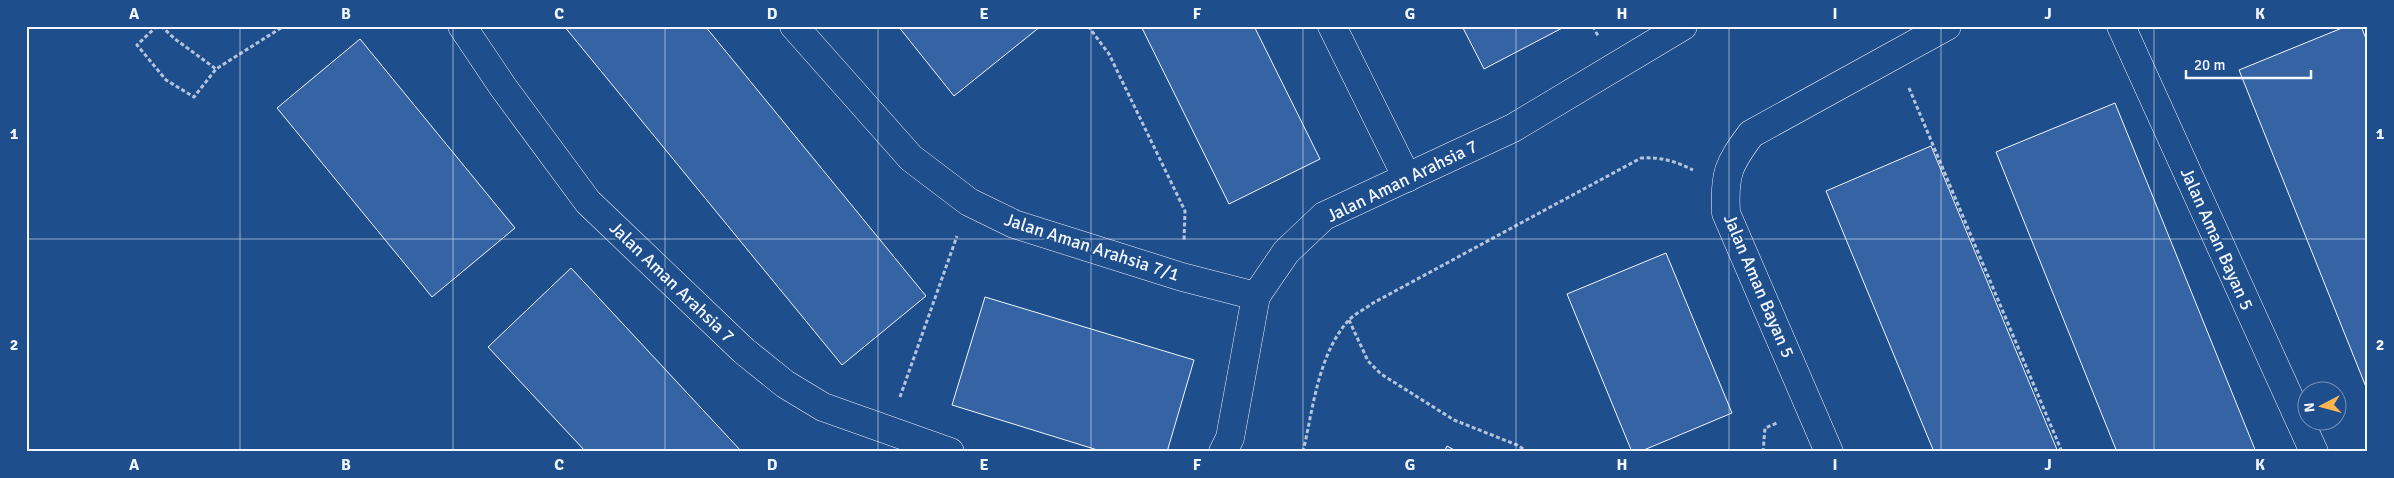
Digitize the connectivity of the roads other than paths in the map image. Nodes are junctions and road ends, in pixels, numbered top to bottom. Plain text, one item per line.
1 (462, 26) edge
2 (794, 26) edge
3 (1332, 26) edge
4 (1683, 26) edge
5 (1947, 26) edge
6 (2120, 26) edge
7 (1407, 178) junction
8 (1256, 296) junction
9 (950, 452) edge
10 (1223, 452) edge
11 (1829, 452) edge
12 (2314, 452) edge

1 - 9 street, Jalan Aman Arahsia 7
2 - 8 street, Jalan Aman Arahsia 7/1
3 - 7 street
4 - 7 street, Jalan Aman Arahsia 7
5 - 11 street, Jalan Aman Bayan 5
6 - 12 street, Jalan Aman Bayan 5
7 - 8 street, Jalan Aman Arahsia 7
8 - 10 street, Jalan Aman Arahsia 7

